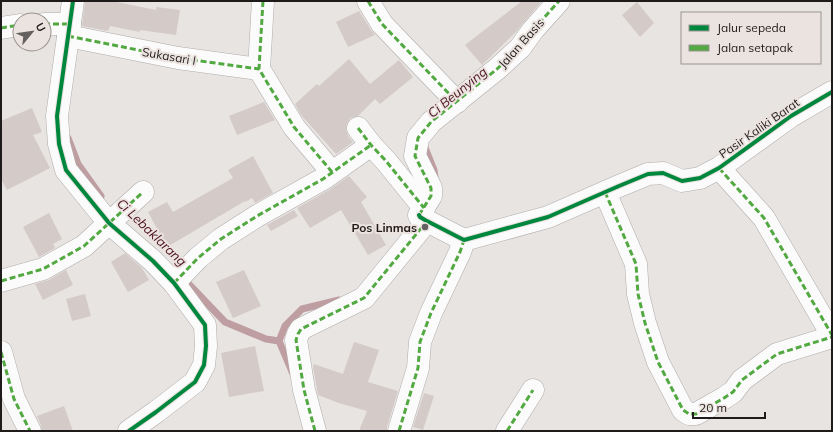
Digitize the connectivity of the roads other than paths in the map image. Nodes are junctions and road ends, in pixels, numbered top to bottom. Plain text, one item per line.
1 (73, 1) edge
2 (263, 1) edge
3 (368, 1) edge
4 (559, 1) edge
5 (12, 26) edge
6 (52, 27) edge
7 (1, 28) edge
8 (72, 34) junction
9 (258, 69) junction
10 (832, 92) edge
11 (457, 102) junction
12 (719, 168) junction
13 (332, 172) junction
14 (143, 192) dead end
15 (605, 192) junction
16 (424, 216) junction
17 (114, 219) junction
18 (464, 240) junction
19 (180, 278) junction
20 (1, 281) edge
21 (832, 336) edge
22 (1, 352) edge
23 (533, 390) dead end
24 (30, 431) edge
25 (129, 431) edge
26 (315, 431) edge
27 (399, 431) edge
28 (507, 431) edge

1 - 8 street
2 - 9 street
3 - 11 street
4 - 11 street, Jalan Basis
5 - 7 street
6 - 8 street, Sukasari I
8 - 9 street, Sukasari I
8 - 17 street
9 - 13 street
10 - 12 street, Pasir Kaliki Barat
11 - 16 street, Jalan Basis
12 - 15 street, Pasir Kaliki Barat
12 - 21 street
13 - 16 street
13 - 19 street
14 - 17 street
15 - 18 street, Pasir Kaliki Barat
15 - 21 street
16 - 18 street
16 - 26 street, Jalan Basis
17 - 19 street
17 - 20 street
18 - 27 street
19 - 25 street
22 - 24 street
23 - 28 street

